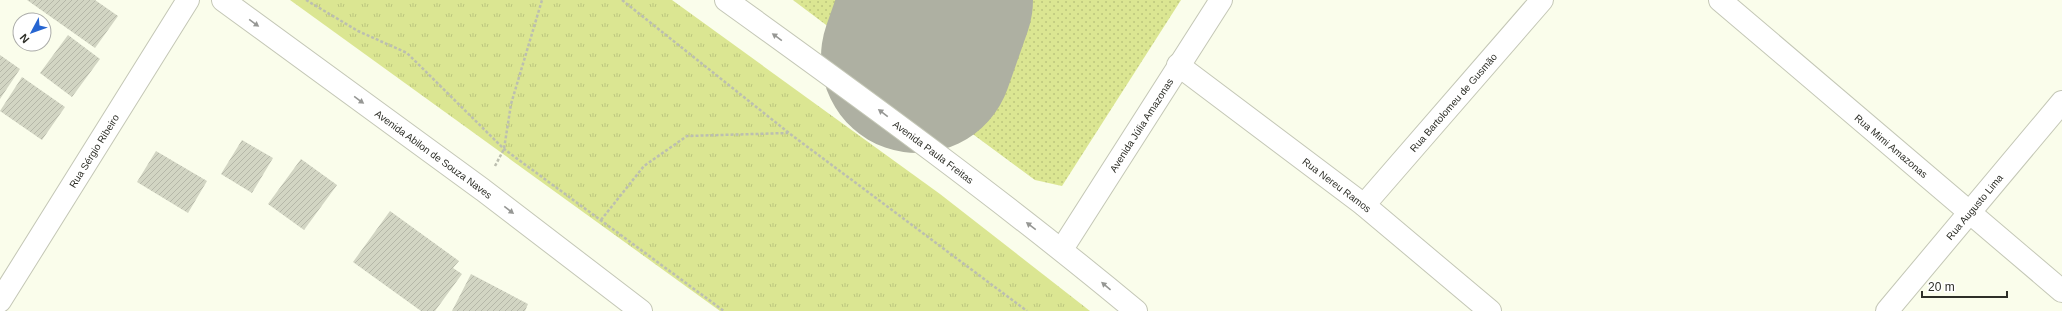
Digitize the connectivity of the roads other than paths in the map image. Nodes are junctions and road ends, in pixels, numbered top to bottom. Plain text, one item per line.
1 (188, 0) edge
2 (223, 0) edge
3 (726, 0) edge
4 (1221, 0) edge
5 (1542, 0) edge
6 (1720, 0) edge
7 (1178, 65) junction
8 (2062, 102) edge
9 (1364, 205) junction
10 (1969, 212) junction
11 (1062, 249) junction
12 (2062, 291) edge
13 (0, 301) edge
14 (628, 307) edge
15 (1136, 311) edge
16 (1490, 311) edge
17 (1887, 311) edge

1 - 13 street, Rua Sérgio Ribeiro
2 -> 14 street, Avenida Abilon de Souza Naves
11 -> 3 street, Avenida Paula Freitas
4 - 7 street, Avenida Júlia Amazonas
5 - 9 street, Rua Bartolomeu de Gusmão
6 - 10 street, Rua Mimi Amazonas
7 - 9 street, Rua Nereu Ramos
7 - 11 street, Avenida Júlia Amazonas
8 - 10 street, Rua Augusto Lima
9 - 16 street, Rua Nereu Ramos
10 - 12 street, Rua Mimi Amazonas
10 - 17 street, Rua Augusto Lima
15 -> 11 street, Avenida Paula Freitas

